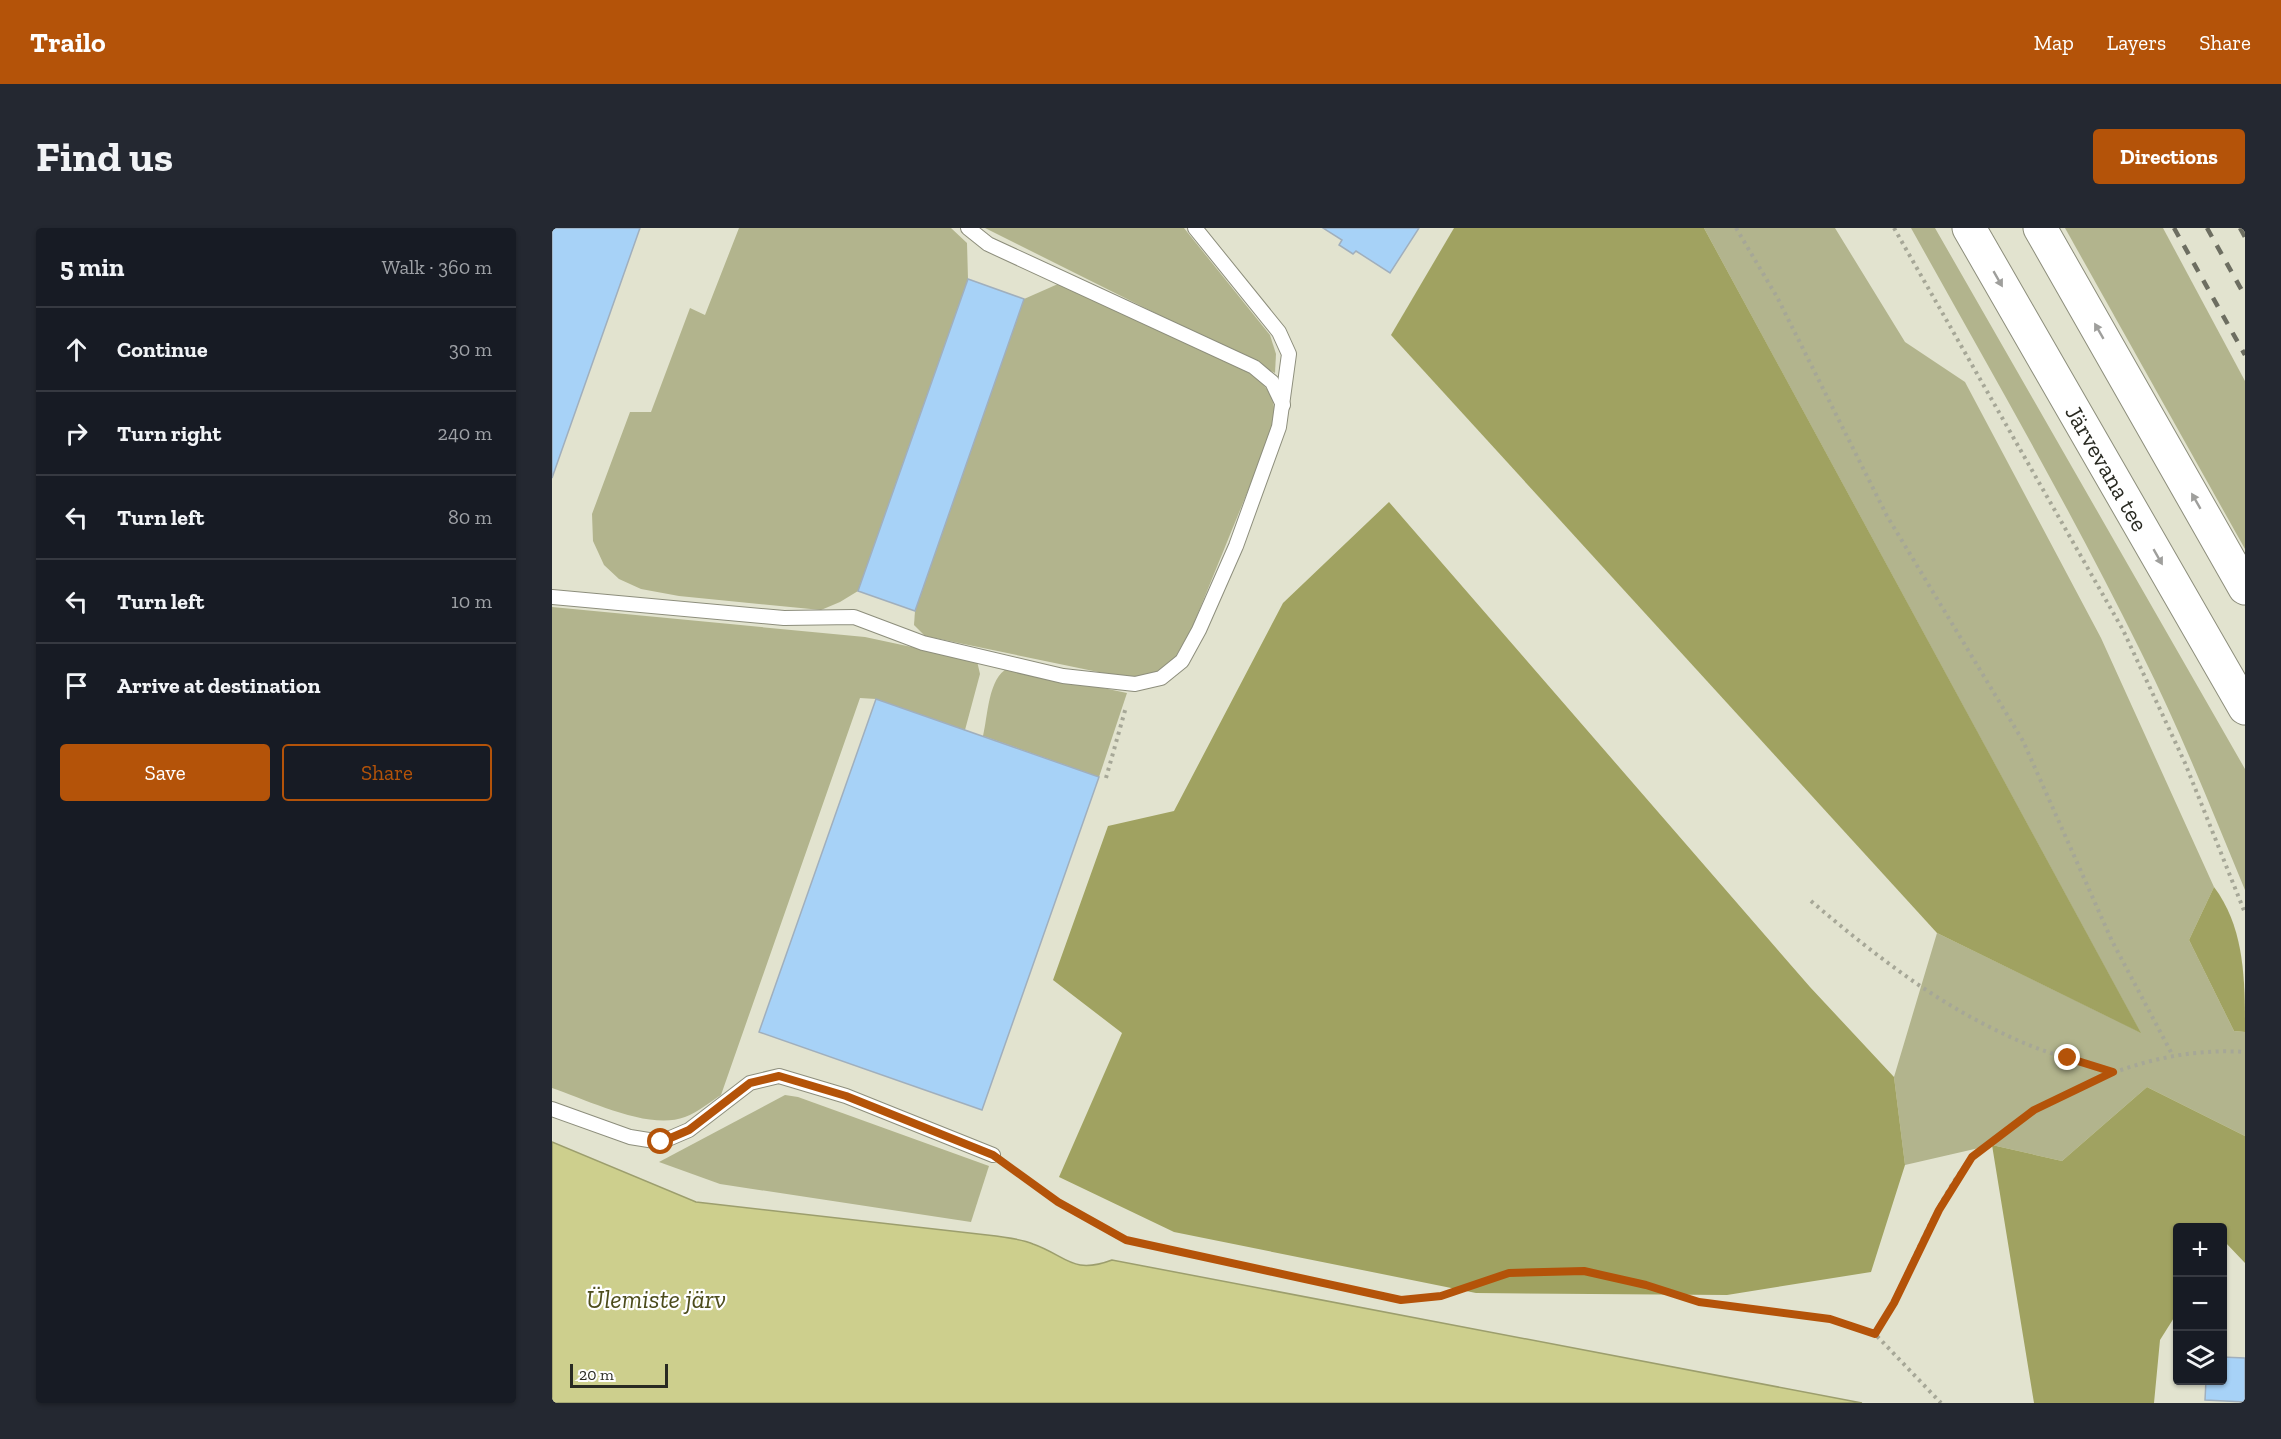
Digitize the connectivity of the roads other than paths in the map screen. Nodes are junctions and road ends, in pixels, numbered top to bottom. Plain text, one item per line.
1 (968, 228) edge
2 (1195, 228) edge
3 (1969, 228) edge
4 (2040, 228) edge
5 (1283, 405) junction
6 (2245, 588) edge
7 (552, 597) edge
8 (2245, 708) edge
9 (552, 1109) edge
10 (993, 1155) road end

1 - 5 lane
2 - 5 lane
3 -> 8 main road, Järvevana tee
6 -> 4 main road
5 - 7 lane
9 - 10 lane

